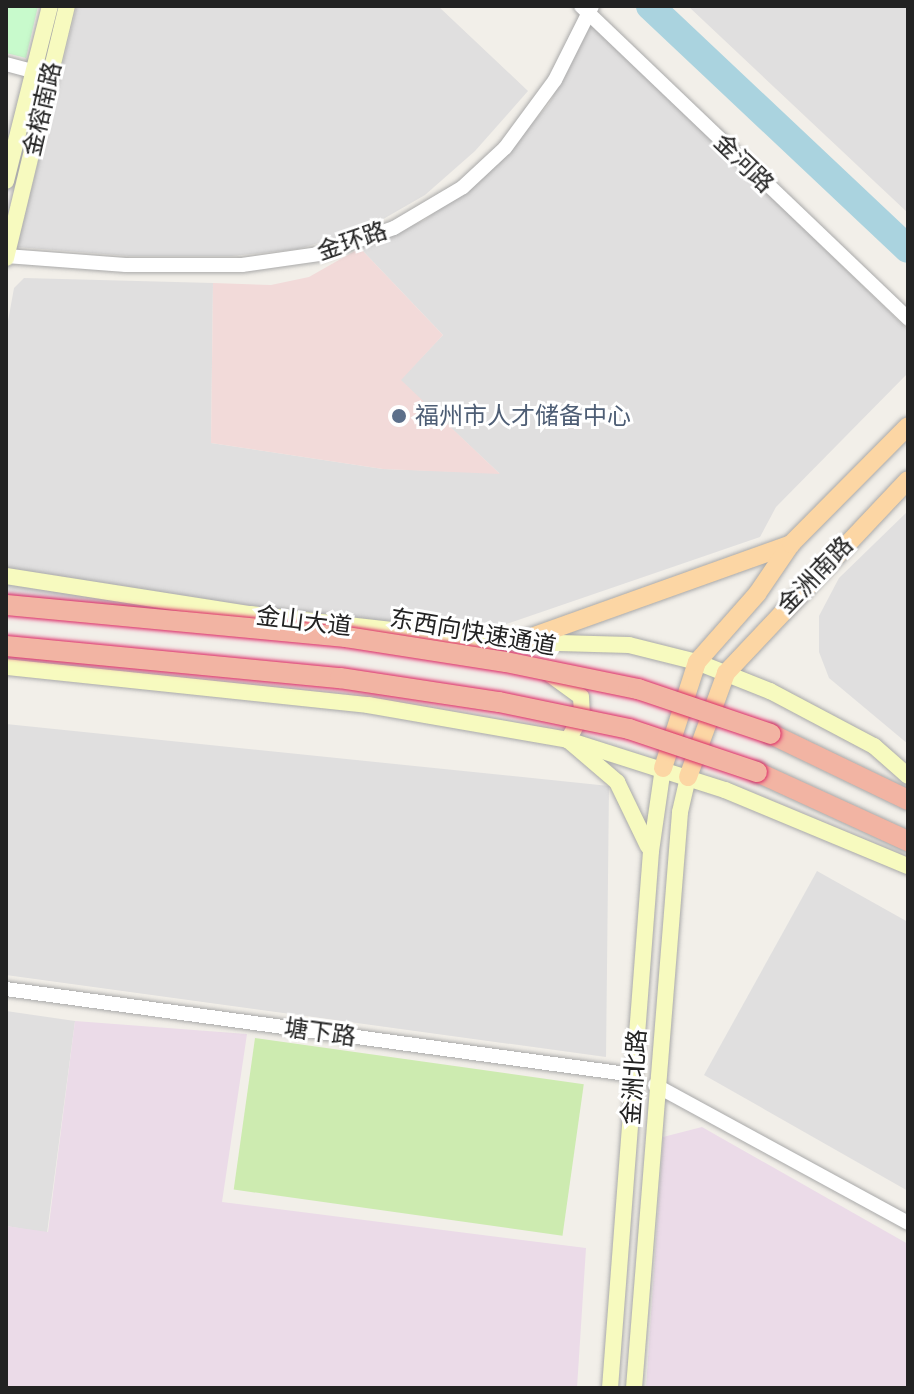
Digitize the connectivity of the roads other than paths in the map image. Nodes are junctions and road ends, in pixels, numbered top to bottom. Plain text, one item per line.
1 (50, 6) edge
2 (67, 6) edge
3 (588, 8) edge
4 (6, 64) edge
5 (33, 71) junction
6 (6, 181) edge
7 (6, 257) edge
8 (908, 319) edge
9 (908, 426) edge
10 (908, 480) edge
11 (791, 544) junction
12 (6, 576) edge
13 (6, 605) edge
14 (526, 639) junction
15 (489, 641) junction
16 (6, 646) edge
17 (697, 662) junction
18 (6, 667) edge
19 (726, 673) junction
20 (568, 740) junction
21 (663, 768) junction
22 (908, 776) edge
23 (688, 777) junction
24 (908, 800) edge
25 (908, 841) edge
26 (651, 851) junction
27 (908, 866) edge
28 (6, 989) edge
29 (634, 1075) junction
30 (655, 1085) junction
31 (908, 1223) edge
32 (610, 1388) edge
33 (634, 1388) edge

1 - 5 main road, 金榕南路
2 - 7 main road, 金榕南路
3 - 7 street, 金环路
3 - 8 street, 金河路
4 - 5 street
5 - 6 main road, 金榕南路
9 - 11 main road, 金洲南路
10 - 19 main road, 金洲南路
11 - 14 main road
11 - 17 main road
12 - 15 main road, 金山大道
13 - 24 highway, 东西向快速通道, bridge
14 - 15 main road, 金山大道
14 - 17 main road, 金山大道
15 - 20 main road
16 - 25 highway, bridge
17 - 19 main road, 金山大道
17 - 21 main road
18 - 20 main road
19 - 22 main road, 金山大道
19 - 23 main road
20 - 21 main road
20 - 26 main road
21 - 23 main road
21 - 26 main road, 金洲北路
23 - 27 main road
23 - 30 main road, 金洲北路
26 - 29 main road, 金洲北路
28 - 29 street, 塘下路
29 - 32 main road, 金洲北路
30 - 31 street
30 - 33 main road, 金洲北路

